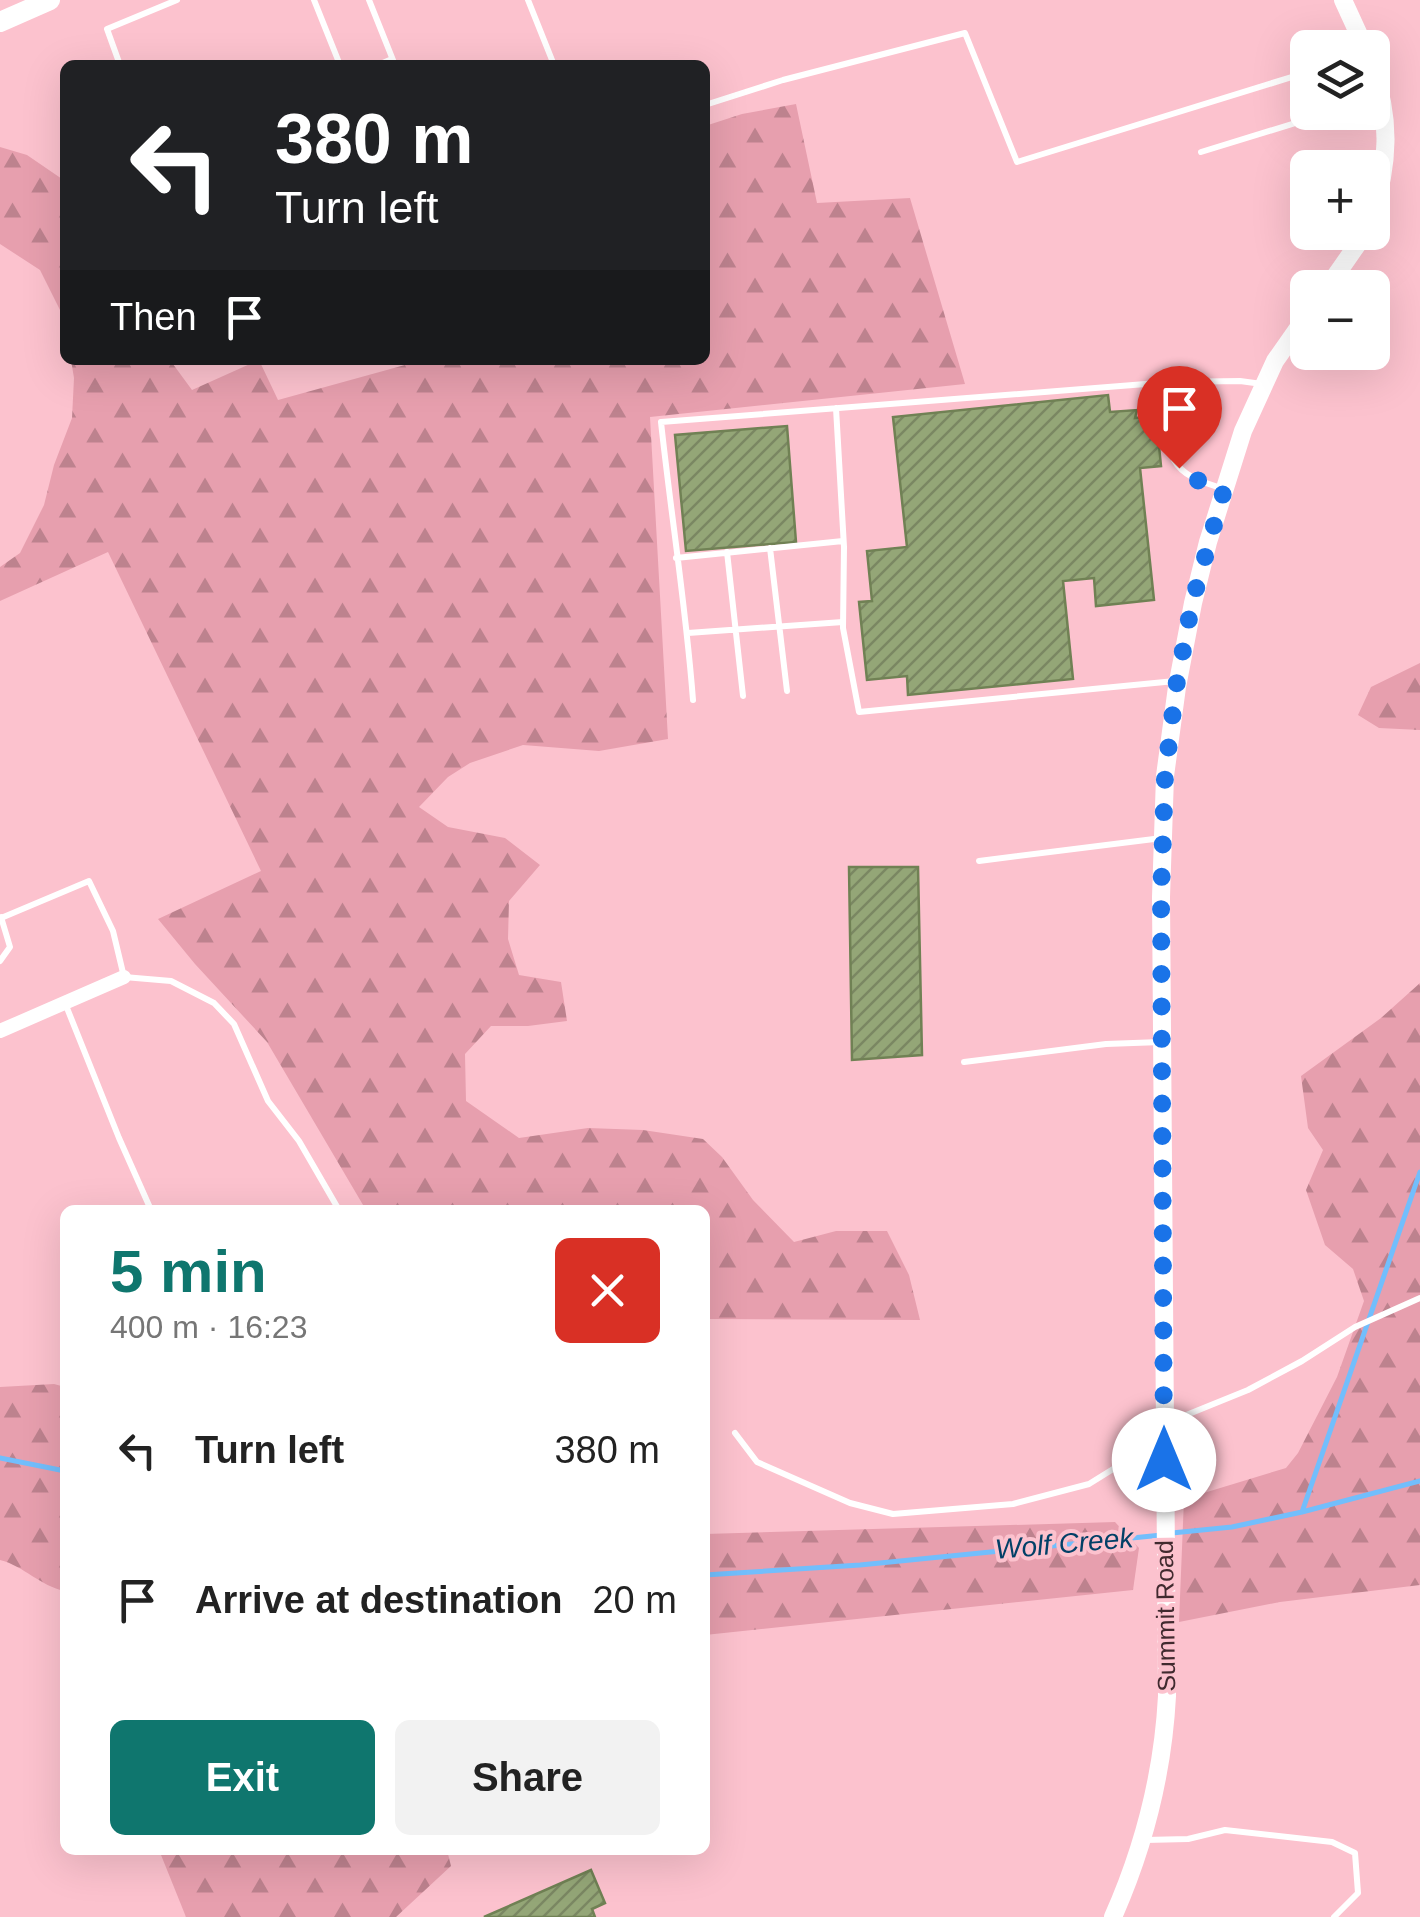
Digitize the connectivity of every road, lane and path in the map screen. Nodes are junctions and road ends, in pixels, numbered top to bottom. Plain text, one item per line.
1 (50, 0) edge
2 (177, 0) edge
3 (314, 0) edge
4 (368, 0) edge
5 (528, 0) edge
6 (1343, 0) edge
7 (0, 22) edge
8 (1357, 30) edge
9 (118, 60) edge
10 (338, 60) edge
11 (393, 60) edge
12 (552, 60) edge
13 (1290, 78) edge
14 (710, 103) edge
15 (1290, 125) edge
16 (1202, 152) dead end
17 (1290, 340) edge
18 (1184, 382) junction
19 (1264, 384) junction
20 (836, 408) junction
21 (1224, 490) junction
22 (843, 541) junction
23 (770, 548) junction
24 (727, 552) junction
25 (676, 558) junction
26 (844, 622) junction
27 (780, 626) junction
28 (734, 630) junction
29 (688, 633) junction
30 (1178, 681) junction
31 (787, 691) dead end
32 (743, 696) dead end
33 (693, 700) dead end
34 (1163, 838) junction
35 (979, 861) dead end
36 (0, 917) edge
37 (0, 961) edge
38 (124, 977) junction
39 (65, 1002) junction
40 (0, 1031) edge
41 (1162, 1042) junction
42 (964, 1062) dead end
43 (149, 1205) edge
44 (336, 1205) edge
45 (1420, 1298) edge
46 (1164, 1431) junction
47 (735, 1433) dead end
48 (1142, 1840) junction
49 (1113, 1917) edge
50 (1334, 1917) edge

1 - 7 main road
2 - 9 lane
3 - 10 lane
4 - 11 lane
5 - 12 lane
6 - 8 street
13 - 14 lane
15 - 16 lane
17 - 19 street, Summit Road
18 - 19 lane
18 - 20 lane
18 - 21 lane
19 - 21 street, Summit Road
20 - 22 lane
20 - 25 lane
21 - 30 street, Summit Road
22 - 23 lane
22 - 26 lane
23 - 24 lane
23 - 27 lane
24 - 25 lane
24 - 28 lane
25 - 29 lane
26 - 27 lane
26 - 30 lane
27 - 28 lane
27 - 31 lane
28 - 29 lane
28 - 32 lane
29 - 33 lane
30 - 34 street, Summit Road
34 - 35 lane
34 - 41 street, Summit Road
36 - 37 lane
36 - 38 lane
38 - 39 street
38 - 44 lane
39 - 40 street
39 - 43 lane
41 - 42 lane
41 - 46 street, Summit Road
45 - 46 lane
46 - 47 lane
46 - 48 street, Summit Road
48 - 49 street, Summit Road
48 - 50 lane

